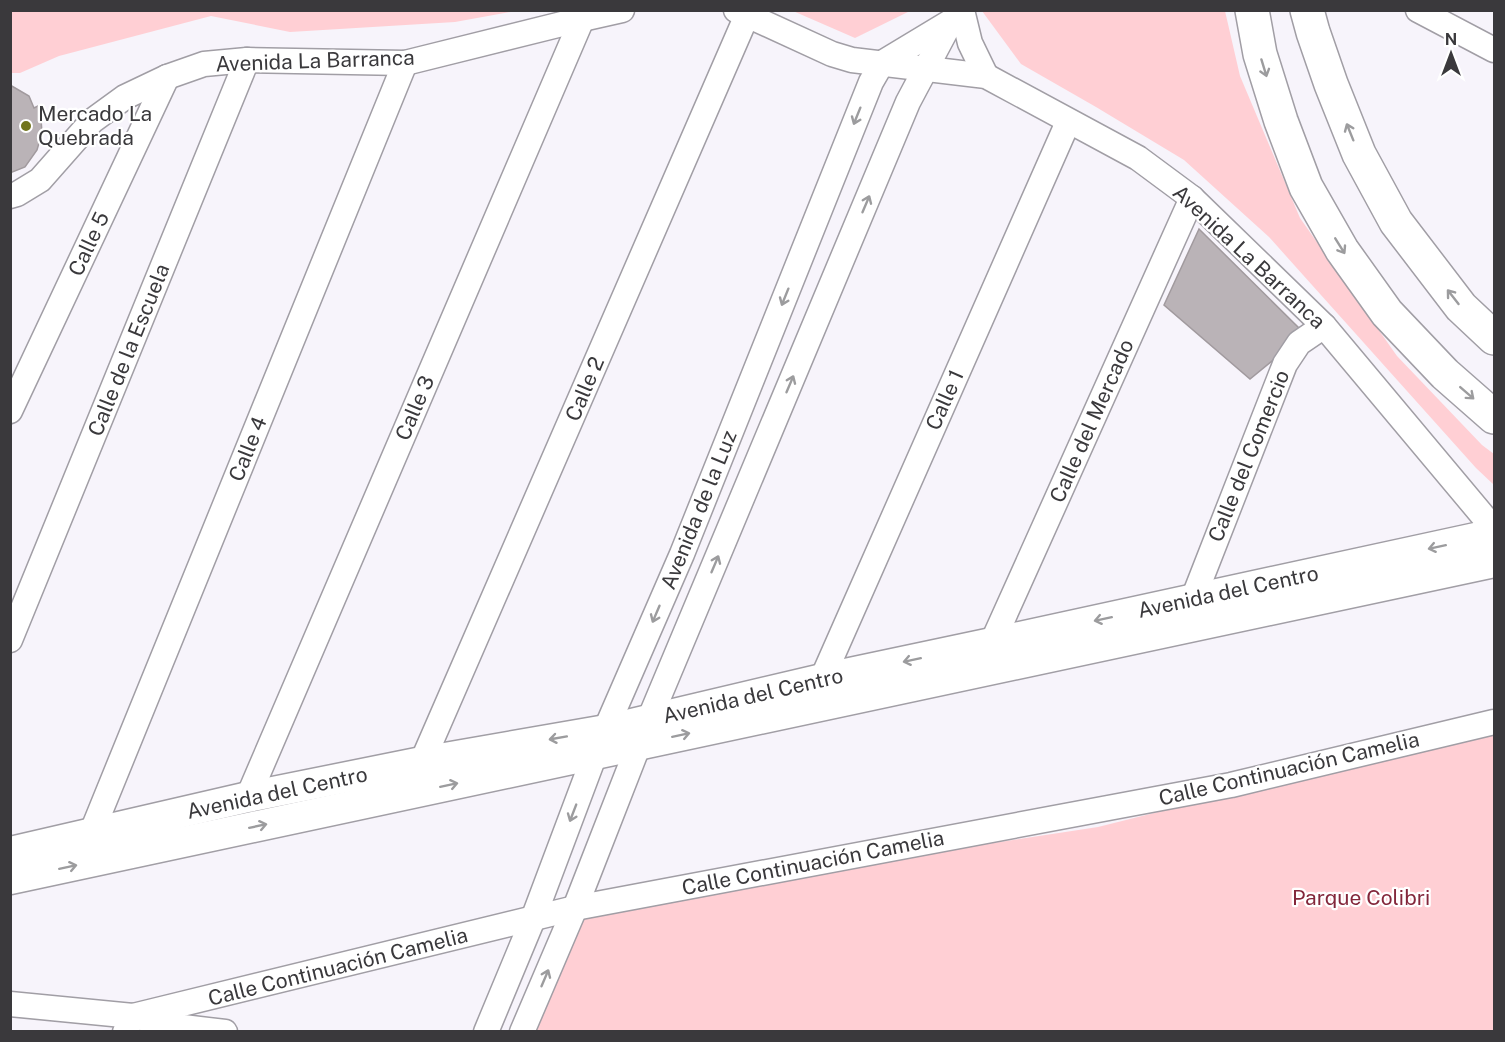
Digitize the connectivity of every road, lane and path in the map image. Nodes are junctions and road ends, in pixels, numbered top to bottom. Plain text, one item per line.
1 (622, 10) edge
2 (1252, 10) edge
3 (1307, 10) edge
4 (1418, 10) edge
5 (741, 13) edge
6 (956, 14) edge
7 (582, 19) junction
8 (1494, 50) edge
9 (247, 60) junction
10 (405, 63) junction
11 (882, 63) junction
12 (926, 69) junction
13 (986, 76) junction
14 (167, 77) junction
15 (1068, 122) junction
16 (10, 196) edge
17 (1192, 198) junction
18 (1324, 326) junction
19 (1494, 338) edge
20 (10, 411) edge
21 (1494, 417) edge
22 (1494, 529) edge
23 (1494, 534) edge
24 (1494, 562) edge
25 (1193, 599) junction
26 (10, 640) edge
27 (993, 643) junction
28 (822, 679) junction
29 (1494, 722) edge
30 (645, 732) junction
31 (600, 742) junction
32 (422, 762) junction
33 (248, 797) junction
34 (91, 834) junction
35 (10, 852) edge
36 (10, 879) edge
37 (575, 908) junction
38 (533, 919) junction
39 (10, 1004) edge
40 (129, 1024) edge
41 (225, 1032) edge
42 (486, 1032) edge
43 (522, 1032) edge

1 - 7 street, Avenida La Barranca
2 -> 21 main road
19 -> 3 main road
4 - 8 street
5 - 11 street, Avenida La Barranca
5 - 32 street, Calle 2
6 - 11 street
6 - 12 street, Avenida de la Luz
6 - 13 street
7 - 10 street, Avenida La Barranca
7 - 33 street, Calle 3
9 - 10 street, Avenida La Barranca
9 - 14 street, Avenida La Barranca
9 - 26 street, Calle de la Escuela
10 - 34 street, Calle 4
11 - 12 street, Avenida La Barranca
11 -> 31 street, Avenida de la Luz
12 - 13 street, Avenida La Barranca
30 -> 12 street, Avenida de la Luz
13 - 15 street, Avenida La Barranca
14 - 16 street, Avenida La Barranca
14 - 20 street, Calle 5
15 - 17 street, Avenida La Barranca
15 - 28 street, Calle 1
17 - 18 street, Avenida La Barranca
17 - 27 street, Calle del Mercado
18 - 22 street, Avenida La Barranca
18 - 25 street, Calle del Comercio
23 -> 25 street, Avenida del Centro
30 -> 24 street, Avenida del Centro
25 -> 27 street, Avenida del Centro
27 -> 28 street, Avenida del Centro
28 - 30 street, Avenida del Centro
29 - 37 street, Calle Continuación Camelia
30 - 31 street, Avenida del Centro
30 - 37 street, Avenida de la Luz
31 -> 32 street, Avenida del Centro
36 -> 31 street, Avenida del Centro
31 -> 38 street, Avenida de la Luz
32 - 33 street, Avenida del Centro
33 - 34 street, Avenida del Centro
34 - 35 street, Avenida del Centro
37 - 38 street, Calle Continuación Camelia
43 -> 37 street, Avenida de la Luz
38 - 40 street, Calle Continuación Camelia
38 - 42 street, Avenida de la Luz
39 - 40 street, Calle Continuación Camelia
40 - 41 street, Calle Continuación Camelia

